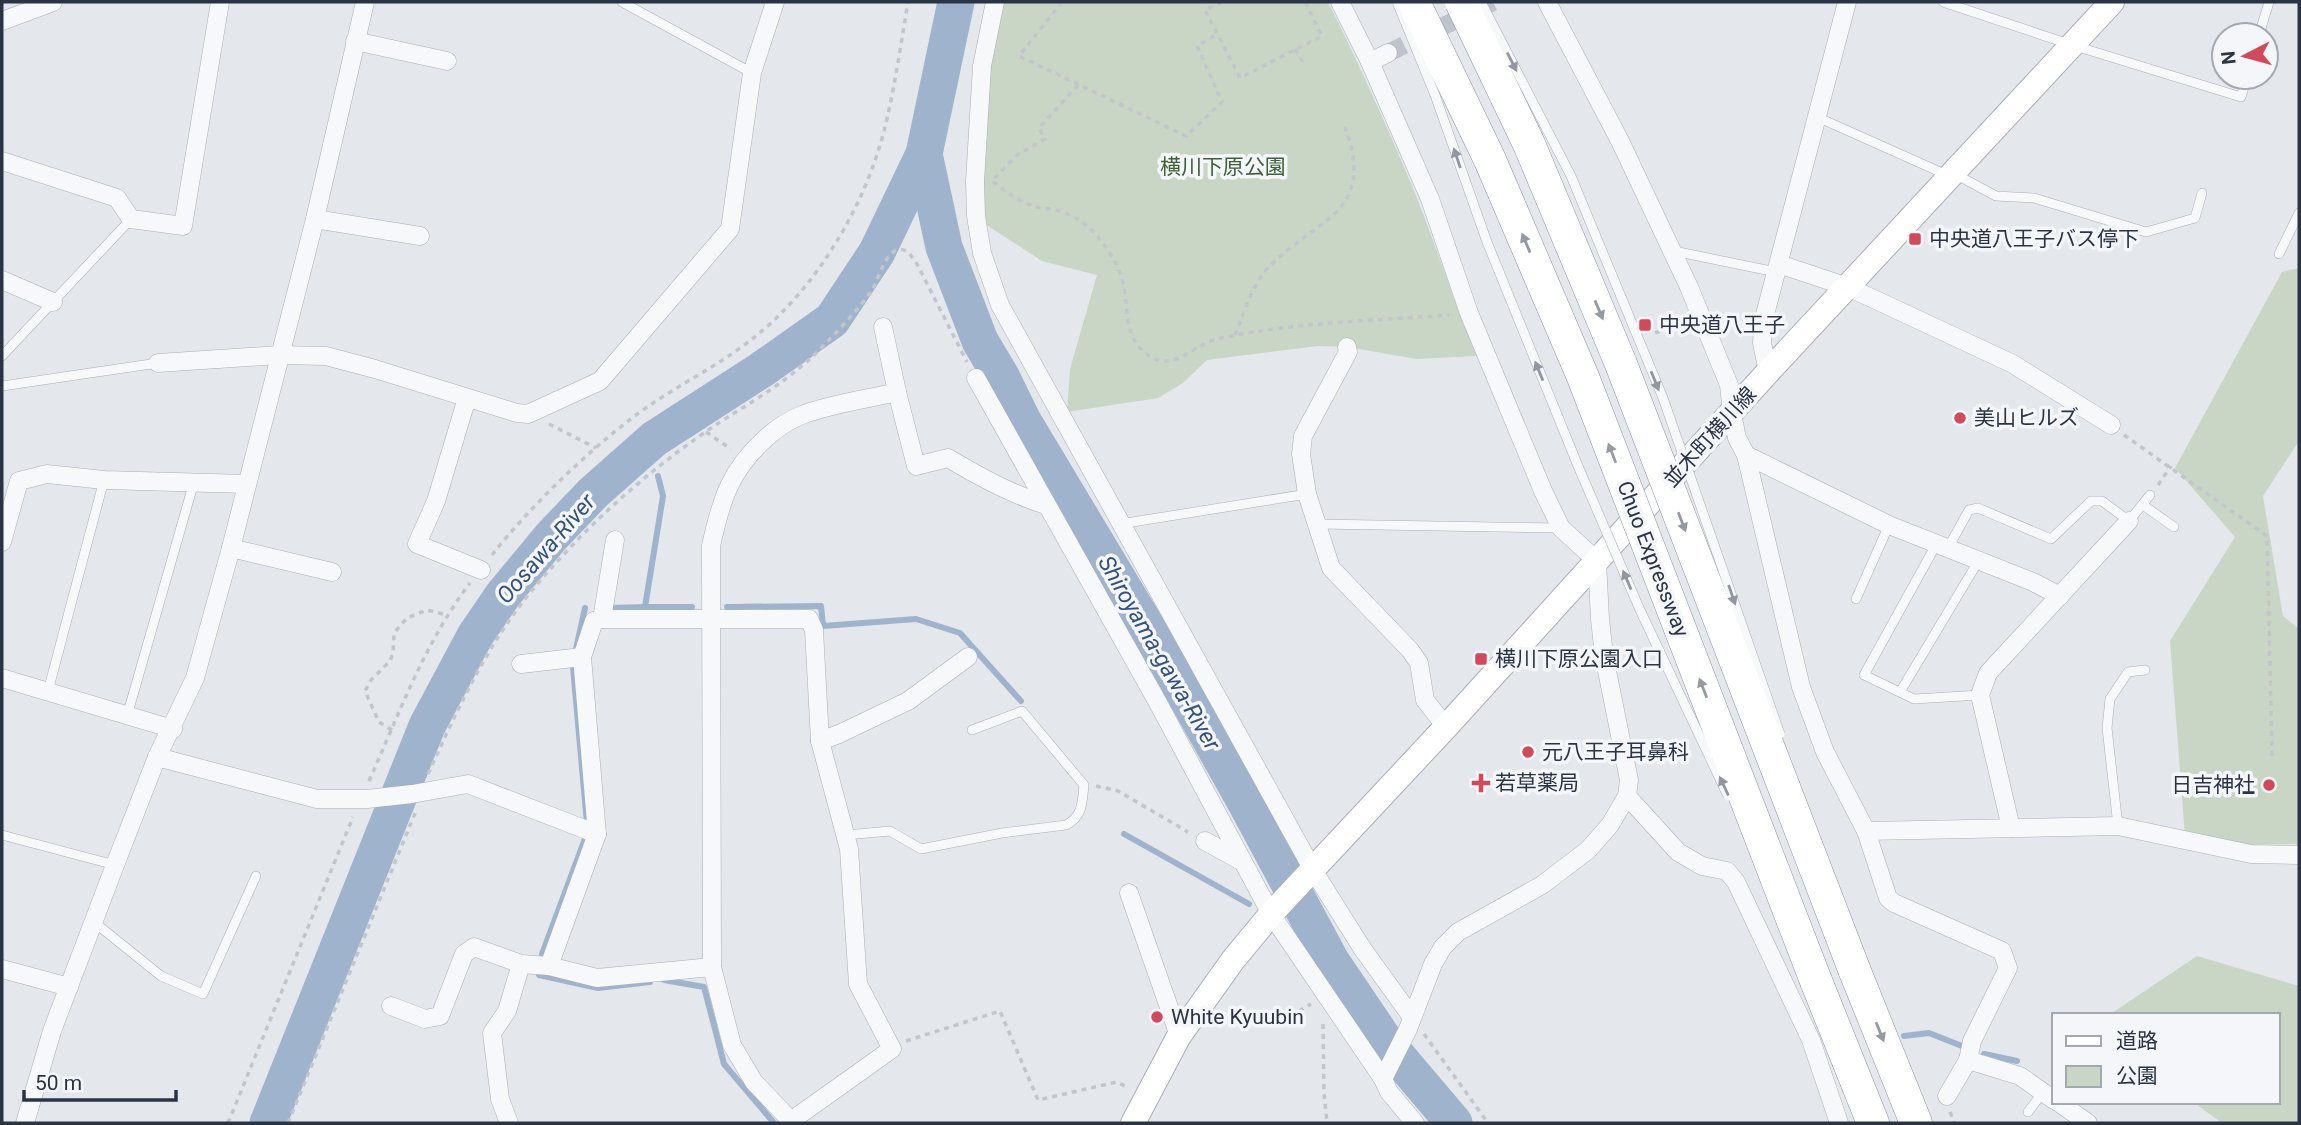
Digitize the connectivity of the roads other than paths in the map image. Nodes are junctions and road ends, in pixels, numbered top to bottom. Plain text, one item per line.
1 (54, 2) edge
2 (220, 2) edge
3 (365, 2) edge
4 (622, 2) edge
5 (775, 2) edge
6 (995, 2) edge
7 (1340, 2) edge
8 (1397, 2) edge
9 (1414, 2) edge
10 (1461, 2) edge
11 (1480, 2) edge
12 (1547, 2) edge
13 (1847, 2) edge
14 (1942, 2) edge
15 (2112, 2) edge
16 (2269, 2) edge
17 (2, 21) edge
18 (2263, 21) edge
19 (355, 40) junction
20 (2072, 45) junction
21 (1388, 53) tunnel mouth
22 (447, 61) dead end
23 (1370, 62) junction
24 (752, 73) junction
25 (2210, 87) edge
26 (2222, 91) edge
27 (2243, 91) edge
28 (1817, 117) junction
29 (2, 161) edge
30 (1952, 175) junction
31 (2202, 193) dead end
32 (2299, 213) edge
33 (131, 219) junction
34 (315, 219) junction
35 (420, 236) dead end
36 (1672, 250) junction
37 (2279, 254) dead end
38 (1778, 268) junction
39 (2, 280) edge
40 (1848, 287) junction
41 (53, 302) junction
42 (883, 327) dead end
43 (1346, 347) dead end
44 (279, 355) junction
45 (2, 356) edge
46 (158, 363) joint
47 (1768, 372) junction
48 (976, 378) dead end
49 (2, 386) edge
50 (897, 392) junction
51 (467, 398) junction
52 (1732, 414) junction
53 (2111, 425) road end
54 (1746, 455) junction
55 (104, 480) junction
56 (194, 482) junction
57 (247, 484) junction
58 (1307, 494) junction
59 (2150, 495) road end
60 (1046, 505) junction
61 (2143, 505) junction
62 (2129, 522) junction
63 (1120, 524) junction
64 (1315, 524) junction
65 (1889, 525) junction
66 (2174, 527) dead end
67 (1560, 528) junction
68 (615, 540) dead end
69 (2, 542) edge
70 (1943, 546) junction
71 (231, 548) junction
72 (1979, 560) junction
73 (1597, 561) junction
74 (481, 570) road end
75 (332, 572) dead end
76 (2060, 596) junction
77 (1856, 598) dead end
78 (709, 618) junction
79 (602, 619) junction
80 (582, 657) junction
81 (968, 657) dead end
82 (521, 664) dead end
83 (2145, 670) dead end
84 (2, 678) edge
85 (48, 691) junction
86 (1900, 692) junction
87 (1980, 695) junction
88 (127, 716) junction
89 (1446, 727) junction
90 (173, 729) junction
91 (972, 730) dead end
92 (820, 741) junction
93 (1784, 748) dead end
94 (157, 757) junction
95 (1627, 796) junction
96 (1734, 808) dead end
97 (1805, 813) dead end
98 (2118, 826) junction
99 (2011, 828) junction
100 (1866, 831) junction
101 (597, 834) junction
102 (2, 835) edge
103 (846, 835) junction
104 (1205, 841) road end
105 (1752, 845) dead end
106 (2299, 855) edge
107 (1244, 862) junction
108 (115, 865) junction
109 (1311, 872) junction
110 (256, 876) dead end
111 (1129, 893) dead end
112 (1274, 911) junction
113 (94, 922) junction
114 (522, 964) junction
115 (549, 966) junction
116 (712, 967) junction
117 (2, 969) edge
118 (1854, 969) junction
119 (1816, 981) junction
120 (69, 987) junction
121 (391, 1006) dead end
122 (1410, 1023) junction
123 (1179, 1036) junction
124 (1968, 1060) junction
125 (1385, 1074) junction
126 (1947, 1096) dead end
127 (2052, 1098) edge
128 (2061, 1104) edge
129 (2028, 1112) dead end
130 (30, 1123) edge
131 (509, 1123) edge
132 (790, 1123) edge
133 (1133, 1123) edge
134 (1415, 1123) edge
135 (1839, 1123) edge
136 (1873, 1123) edge
137 (1916, 1123) edge
138 (2088, 1123) edge

1 - 17 street
2 - 33 street
3 - 19 street
4 - 24 lane
5 - 24 street
6 - 63 street
7 - 23 street
96 -> 8 lane, bridge
119 -> 9 highway, Chuo Expressway, bridge
10 -> 118 highway, Chuo Expressway, bridge
11 -> 93 lane, bridge
12 - 36 street
13 - 28 street
14 - 20 lane
15 - 20 street, 並木町横川線
16 - 18 lane
19 - 22 street
19 - 34 street
20 - 25 lane
20 - 30 street, 並木町横川線
21 - 23 street
23 - 67 street
24 - 51 street
26 - 27 lane
28 - 30 lane
28 - 38 street
29 - 33 street
30 - 31 lane
30 - 40 street, 並木町横川線
32 - 37 lane
33 - 41 lane
34 - 35 street
34 - 44 street
36 - 38 lane
36 - 52 street
38 - 40 street
38 - 47 street
39 - 41 street
40 - 47 street, 並木町横川線
40 - 53 street
41 - 45 lane
42 - 50 street
43 - 58 street
44 - 46 street
44 - 51 street
44 - 57 street
46 - 49 lane
47 - 52 street, 並木町横川線
48 - 60 street
50 - 60 street
50 - 78 street
51 - 74 street
52 - 54 street
52 - 73 street, 並木町横川線
54 - 65 street
54 - 100 street
55 - 56 street
55 - 69 street
55 - 85 lane
56 - 57 street
56 - 88 lane
57 - 71 street
58 - 63 lane
58 - 64 street
59 - 61 lane
60 - 107 street
61 - 62 lane
61 - 66 lane
62 - 70 lane
62 - 76 street
63 - 109 street
64 - 67 lane
64 - 89 street
65 - 70 street
65 - 77 lane
67 - 73 street
68 - 79 street
70 - 72 street
70 - 86 lane
71 - 75 street
71 - 90 street
72 - 76 street
72 - 86 lane
73 - 89 street, 並木町横川線
73 - 95 street
76 - 87 street
78 - 79 street
78 - 92 street
78 - 116 street
79 - 80 street
80 - 82 street
80 - 101 street
81 - 92 street
83 - 98 lane
84 - 85 street
85 - 88 street
86 - 87 lane
87 - 99 street
88 - 90 street
89 - 109 street, 並木町横川線
90 - 94 street
91 - 103 lane
92 - 103 street
94 - 101 street
94 - 108 street
95 - 122 street
95 - 135 street
97 - 118 lane, bridge
98 - 99 street
98 - 106 street
99 - 100 street
100 - 124 street
101 - 115 street
102 - 108 lane
103 - 132 street
104 - 107 street
105 - 119 lane, bridge
107 - 112 street
108 - 113 street
109 - 112 street, 並木町横川線
109 - 122 street
110 - 113 lane
111 - 123 street
112 - 123 street
112 - 125 street
113 - 120 street
114 - 115 street
114 - 121 street
114 - 131 street
115 - 116 street
116 - 132 street
117 - 120 street
118 -> 137 highway, Chuo Expressway
119 - 136 highway, Chuo Expressway
120 - 130 street
122 - 125 street
123 - 133 street
124 - 126 street
124 - 127 street
125 - 134 street
127 - 129 lane
128 - 138 street

